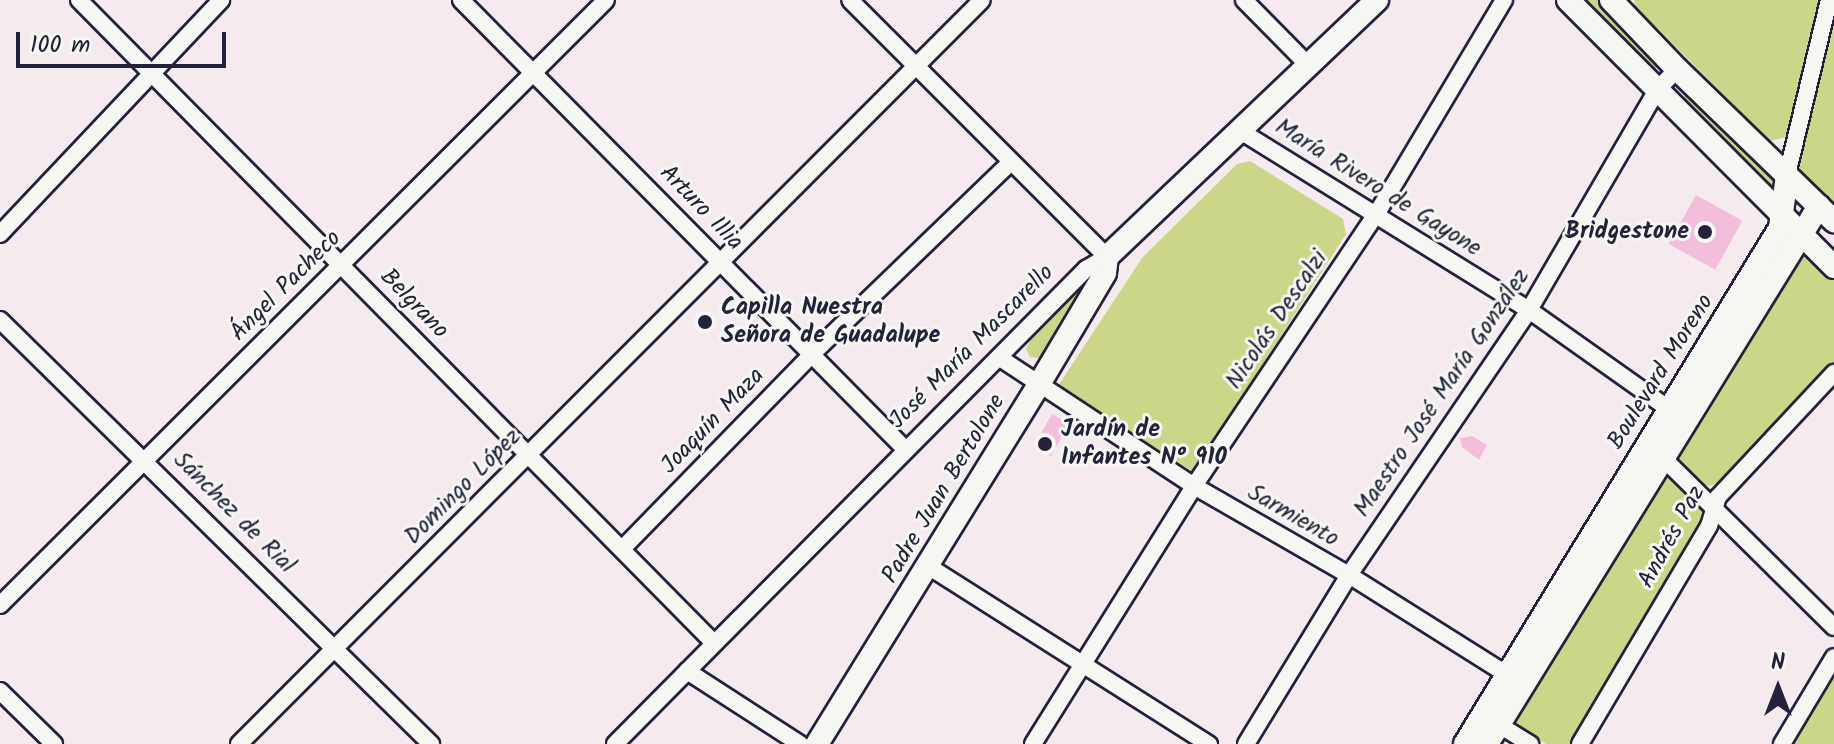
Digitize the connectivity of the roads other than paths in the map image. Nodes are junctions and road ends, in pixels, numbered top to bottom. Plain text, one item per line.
1 (79, 0) edge
2 (221, 0) edge
3 (461, 0) edge
4 (606, 0) edge
5 (850, 0) edge
6 (982, 0) edge
7 (1244, 0) edge
8 (1377, 0) edge
9 (1504, 0) edge
10 (1568, 0) edge
11 (1611, 0) edge
12 (1829, 0) edge
13 (915, 64) junction
14 (1310, 67) junction
15 (1677, 69) junction
16 (533, 71) junction
17 (153, 74) junction
18 (1657, 90) junction
19 (1242, 132) junction
20 (1011, 162) junction
21 (1787, 175) junction
22 (1377, 213) junction
23 (1827, 213) edge
24 (1784, 217) junction
25 (0, 234) edge
26 (1803, 236) junction
27 (1107, 257) junction
28 (720, 263) junction
29 (342, 265) junction
30 (1834, 267) edge
31 (1529, 310) junction
32 (0, 320) edge
33 (813, 353) junction
34 (1000, 358) junction
35 (1833, 377) edge
36 (1038, 386) junction
37 (1678, 416) junction
38 (906, 450) junction
39 (1655, 451) junction
40 (529, 456) junction
41 (146, 460) junction
42 (1194, 486) junction
43 (1713, 507) junction
44 (622, 549) junction
45 (928, 566) junction
46 (1349, 575) junction
47 (0, 605) edge
48 (1834, 627) edge
49 (713, 642) junction
50 (335, 648) junction
51 (1834, 657) edge
52 (1084, 663) junction
53 (687, 671) junction
54 (1516, 680) junction
55 (0, 691) edge
56 (1490, 728) edge
57 (54, 744) edge
58 (239, 744) edge
59 (431, 744) edge
60 (615, 744) edge
61 (800, 744) edge
62 (817, 744) edge
63 (1033, 744) edge
64 (1209, 744) edge
65 (1246, 744) edge
66 (1465, 744) edge
67 (1530, 744) edge
68 (1580, 744) edge
69 (1782, 744) edge

1 - 17 street, Belgrano
2 - 17 street
3 - 16 street, Arturo Illia
4 - 16 street, Ángel Pacheco
5 - 13 street
6 - 13 street, Domingo López
7 - 14 street
8 - 14 main road, José María Mascarello
9 - 22 street, Nicolás Descalzi
10 - 18 main road
11 - 15 main road
12 - 21 street, Boulevard Moreno
13 - 20 street
13 - 28 street, Domingo López
14 - 19 main road, José María Mascarello
15 - 18 street, Maestro José María González
15 - 21 main road
16 - 28 street, Arturo Illia
16 - 29 street, Ángel Pacheco
17 - 25 street
17 - 29 street, Belgrano
18 - 24 main road
18 - 31 street, Maestro José María González
19 - 22 street, María Rivero de Gayone
19 - 27 main road, José María Mascarello
20 - 27 street
20 - 33 street, Joaquín Maza
21 - 23 main road
21 - 24 main road, Boulevard Moreno
22 - 31 street, María Rivero de Gayone
22 - 42 street, Nicolás Descalzi
23 - 26 main road, Boulevard Moreno
24 - 26 main road
24 - 37 main road, Boulevard Moreno
26 - 30 main road
26 - 37 main road, Boulevard Moreno
27 - 34 street, José María Mascarello
27 - 36 main road, Padre Juan Bertolone
28 - 33 street, Arturo Illia
28 - 40 street, Domingo López
29 - 40 street, Belgrano
29 - 41 street, Ángel Pacheco
31 - 37 street, María Rivero de Gayone
31 - 46 street, Maestro José María González
32 - 41 street, Sánchez de Rial
33 - 38 street, Arturo Illia
33 - 44 street, Joaquín Maza
34 - 36 street, Sarmiento
34 - 38 street, José María Mascarello
35 - 43 street, Andrés Paz
36 - 42 street, Sarmiento
36 - 45 main road, Padre Juan Bertolone
37 - 39 main road, Boulevard Moreno
38 - 49 street, José María Mascarello
39 - 43 street
39 - 54 main road, Boulevard Moreno
40 - 44 street, Belgrano
40 - 50 street, Domingo López
41 - 47 street, Ángel Pacheco
41 - 50 street, Sánchez de Rial
42 - 46 street, Sarmiento
42 - 52 street, Nicolás Descalzi
43 - 48 street
43 - 68 street, Andrés Paz
44 - 49 street, Belgrano
45 - 52 street
45 - 62 main road, Padre Juan Bertolone
46 - 54 street, Sarmiento
46 - 65 street, Maestro José María González
49 - 53 street, José María Mascarello
50 - 58 street, Domingo López
50 - 59 street, Sánchez de Rial
51 - 69 street
52 - 63 street, Nicolás Descalzi
52 - 64 street
53 - 60 street, José María Mascarello
53 - 61 street
54 - 56 main road, Boulevard Moreno
55 - 57 street
56 - 66 main road, Boulevard Moreno
56 - 67 street

